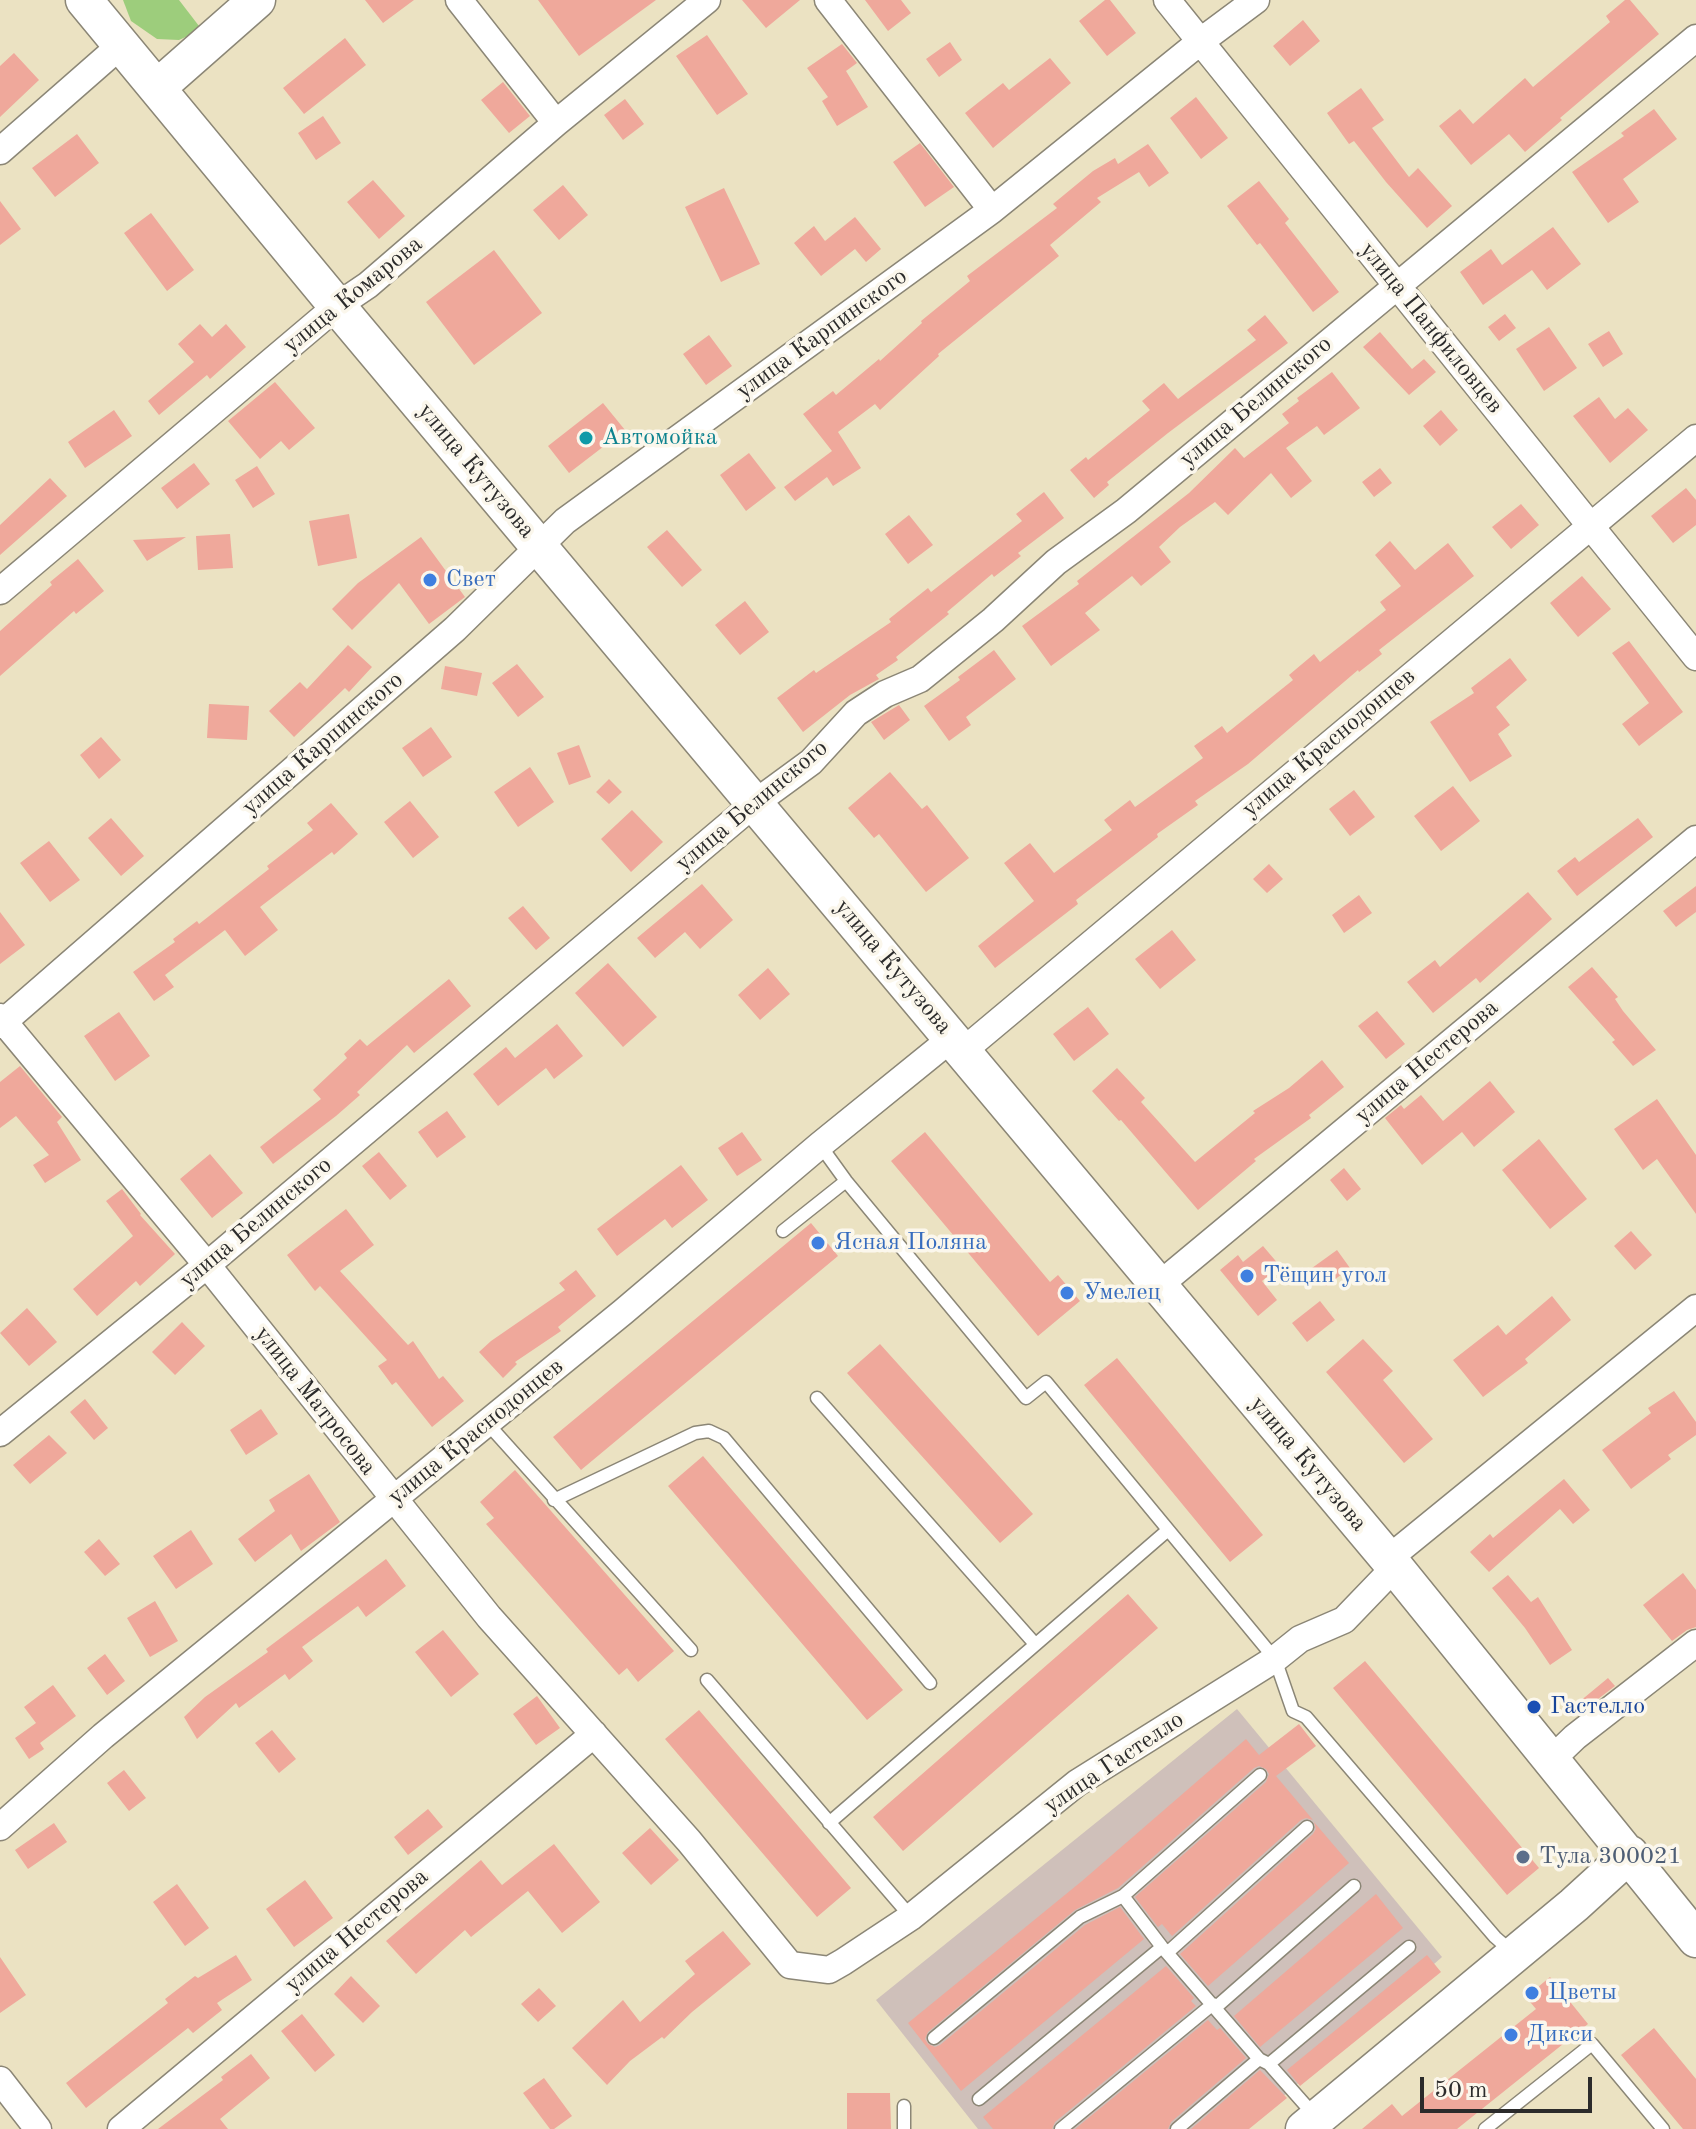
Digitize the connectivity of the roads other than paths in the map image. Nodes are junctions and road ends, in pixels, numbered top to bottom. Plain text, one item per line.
1 (84, 0) edge
2 (257, 0) edge
3 (459, 0) edge
4 (707, 0) edge
5 (828, 0) edge
6 (1167, 0) edge
7 (1256, 0) edge
8 (1696, 38) edge
9 (1201, 41) junction
10 (121, 45) junction
11 (157, 88) junction
12 (556, 123) junction
13 (0, 151) edge
14 (992, 210) junction
15 (1397, 284) junction
16 (337, 306) junction
17 (1696, 438) edge
18 (1588, 526) junction
19 (540, 546) junction
20 (0, 591) edge
21 (1696, 657) edge
22 (755, 803) junction
23 (1696, 839) edge
24 (1, 1021) edge
25 (957, 1044) junction
26 (820, 1145) junction
27 (846, 1181) junction
28 (783, 1231) dead end
29 (207, 1265) junction
30 (1158, 1286) junction
31 (1696, 1308) edge
32 (817, 1398) dead end
33 (487, 1423) junction
34 (0, 1433) edge
35 (393, 1499) junction
36 (554, 1500) junction
37 (1168, 1530) junction
38 (1391, 1563) junction
39 (1696, 1643) edge
40 (1035, 1644) junction
41 (691, 1650) dead end
42 (1275, 1659) junction
43 (707, 1680) dead end
44 (930, 1683) dead end
45 (594, 1734) junction
46 (1551, 1760) junction
47 (1260, 1775) dead end
48 (829, 1823) junction
49 (0, 1827) edge
50 (1307, 1827) dead end
51 (1630, 1854) junction
52 (1354, 1886) dead end
53 (1123, 1896) junction
54 (911, 1917) junction
55 (1696, 1939) edge
56 (1409, 1947) dead end
57 (1164, 1950) junction
58 (1514, 1954) junction
59 (790, 1965) joint
60 (1214, 2006) junction
61 (934, 2038) dead end
62 (1264, 2062) junction
63 (0, 2080) edge
64 (979, 2099) dead end
65 (904, 2106) dead end
66 (1315, 2126) edge
67 (38, 2129) edge
68 (121, 2129) edge
69 (904, 2129) edge
70 (1061, 2129) edge
71 (1177, 2129) edge
72 (1485, 2129) edge
73 (1663, 2129) edge

1 - 10 main road, улица Кутузова
2 - 11 main road
3 - 12 street
4 - 12 street, улица Комарова
5 - 14 street
6 - 9 street, улица Панфиловцев
7 - 9 street, улица Карпинского
8 - 15 street, улица Белинского
9 - 14 street, улица Карпинского
9 - 15 street, улица Панфиловцев
10 - 11 main road, улица Кутузова
10 - 13 street
11 - 16 main road, улица Кутузова
12 - 16 street, улица Комарова
14 - 19 street, улица Карпинского
15 - 18 street, улица Панфиловцев
15 - 22 street, улица Белинского
16 - 19 main road, улица Кутузова
16 - 20 street, улица Комарова
17 - 18 street, улица Краснодонцев
18 - 21 street, улица Панфиловцев
18 - 25 street, улица Краснодонцев
19 - 22 main road, улица Кутузова
19 - 24 street, улица Карпинского
22 - 25 main road, улица Кутузова
22 - 29 street, улица Белинского
23 - 30 street, улица Нестерова
24 - 29 street, улица Матросова
25 - 26 street, улица Краснодонцев
25 - 30 main road, улица Кутузова
26 - 27 lane
26 - 33 street, улица Краснодонцев
27 - 28 lane
27 - 37 lane
29 - 34 street, улица Белинского
29 - 35 street, улица Матросова
30 - 38 main road, улица Кутузова
31 - 38 street, улица Гастелло
32 - 40 lane
33 - 35 street, улица Краснодонцев
33 - 36 lane
35 - 45 street, улица Матросова
35 - 49 street, улица Краснодонцев
36 - 41 lane
36 - 44 lane
37 - 40 lane
37 - 42 lane
38 - 42 street, улица Гастелло
38 - 46 main road, улица Кутузова
39 - 46 street
40 - 48 lane
42 - 54 street, улица Гастелло
42 - 58 lane
43 - 48 lane
45 - 59 street, улица Матросова
45 - 68 street, улица Нестерова
46 - 51 main road, улица Кутузова
47 - 53 lane
48 - 54 lane
50 - 57 lane
51 - 55 main road, улица Кутузова
51 - 58 main road
52 - 60 lane
53 - 57 lane
53 - 61 lane
54 - 59 street, улица Гастелло
56 - 62 lane
57 - 60 lane
57 - 64 lane
58 - 66 main road
60 - 62 lane
60 - 70 lane
62 - 66 lane
62 - 71 lane
63 - 67 street
65 - 69 lane
72 - 73 lane

